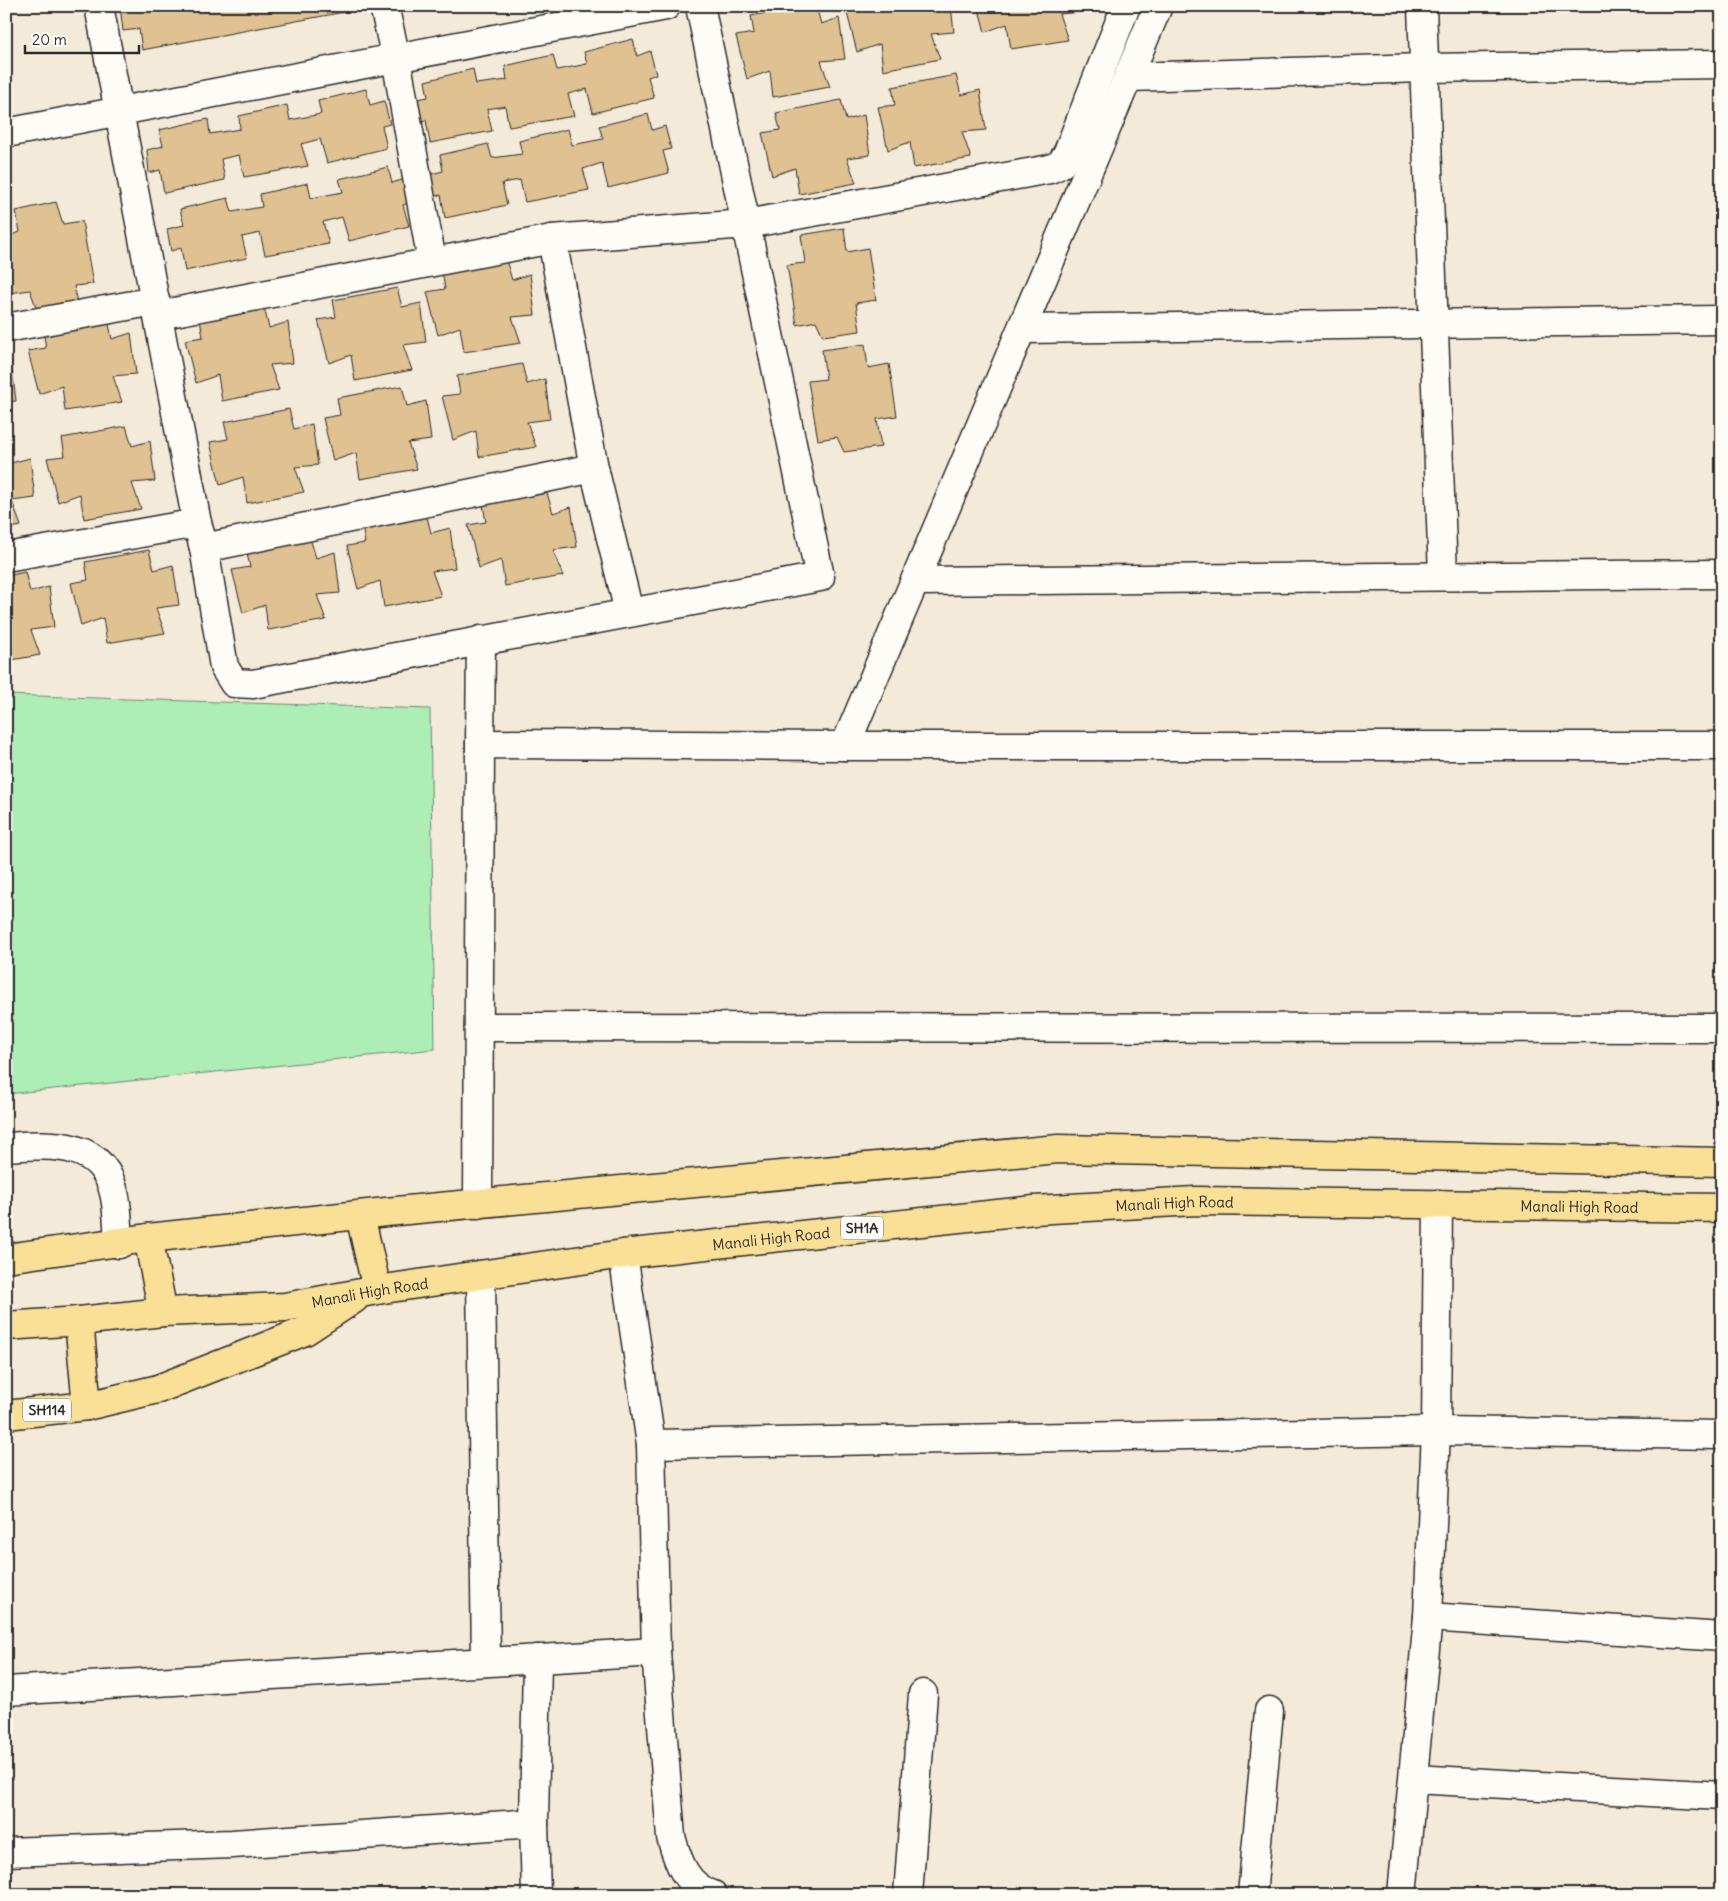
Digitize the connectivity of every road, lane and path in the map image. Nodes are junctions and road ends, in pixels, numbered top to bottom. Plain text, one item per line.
1 (99, 6) edge
2 (384, 6) edge
3 (666, 6) edge
4 (700, 6) edge
5 (1126, 6) edge
6 (1158, 6) edge
7 (1422, 6) edge
8 (396, 58) junction
9 (1722, 64) edge
10 (1424, 68) junction
11 (1128, 77) junction
12 (119, 111) junction
13 (6, 133) edge
14 (746, 224) junction
15 (552, 239) junction
16 (432, 262) junction
17 (157, 308) junction
18 (1722, 320) edge
19 (1434, 324) junction
20 (6, 328) edge
21 (1022, 329) junction
22 (594, 468) junction
23 (201, 536) junction
24 (6, 557) edge
25 (1722, 574) edge
26 (1443, 576) junction
27 (916, 581) junction
28 (629, 612) junction
29 (481, 640) junction
30 (480, 744) junction
31 (845, 746) junction
32 (1722, 746) edge
33 (479, 1027) junction
34 (1722, 1028) edge
35 (6, 1147) edge
36 (1722, 1162) edge
37 (478, 1204) junction
38 (1438, 1204) junction
39 (1722, 1208) edge
40 (360, 1215) junction
41 (148, 1238) junction
42 (119, 1244) junction
43 (623, 1254) junction
44 (6, 1258) edge
45 (482, 1274) junction
46 (371, 1291) junction
47 (163, 1312) junction
48 (79, 1322) junction
49 (6, 1326) edge
50 (87, 1406) junction
51 (6, 1415) edge
52 (1436, 1431) junction
53 (1722, 1435) edge
54 (651, 1444) junction
55 (1428, 1617) junction
56 (1722, 1637) edge
57 (656, 1652) junction
58 (537, 1659) junction
59 (486, 1662) junction
60 (6, 1690) edge
61 (923, 1694) dead end
62 (1269, 1711) dead end
63 (1414, 1779) junction
64 (1722, 1796) edge
65 (534, 1823) junction
66 (6, 1852) edge
67 (536, 1895) edge
68 (713, 1895) edge
69 (908, 1895) edge
70 (1252, 1895) edge
71 (1402, 1895) edge

1 - 12 street
2 - 8 street
3 - 8 street
4 - 14 street
5 - 14 street
6 - 11 street
7 - 10 street
8 - 12 street
8 - 16 street
9 - 10 street
10 - 11 street
10 - 19 street
11 - 21 street
12 - 13 street
12 - 17 street
14 - 15 street
14 - 28 street
15 - 16 street
15 - 22 street
16 - 17 street
17 - 20 street
17 - 23 street
18 - 19 street
19 - 21 street
19 - 26 street
21 - 27 street
22 - 23 street
22 - 28 street
23 - 24 street
23 - 29 street
25 - 26 street
26 - 27 street
27 - 31 street
28 - 29 street
29 - 30 street
30 - 31 street
30 - 33 street
31 - 32 street
33 - 34 street
33 - 37 street
35 - 42 street
36 - 37 main road
37 - 40 main road
38 - 39 main road, Manali High Road / SH1A
38 - 43 main road, Manali High Road / SH1A
38 - 52 street
40 - 41 main road
40 - 46 main road
41 - 42 main road
41 - 47 main road
42 - 44 main road
43 - 45 main road, Manali High Road / SH1A
43 - 54 street
45 - 46 main road, Manali High Road / SH1A
45 - 59 street
46 - 47 main road, Manali High Road / SH1A
46 - 50 main road
47 - 48 main road, Manali High Road / SH1A
48 - 49 main road, Manali High Road / SH1A
48 - 50 main road
50 - 51 main road, SH114
52 - 53 street
52 - 54 street
52 - 55 street
54 - 57 street
55 - 56 street
55 - 63 street
57 - 58 street
57 - 68 street
58 - 59 street
58 - 65 street
59 - 60 street
61 - 69 street
62 - 70 street
63 - 64 street
63 - 71 street
65 - 66 street
65 - 67 street

